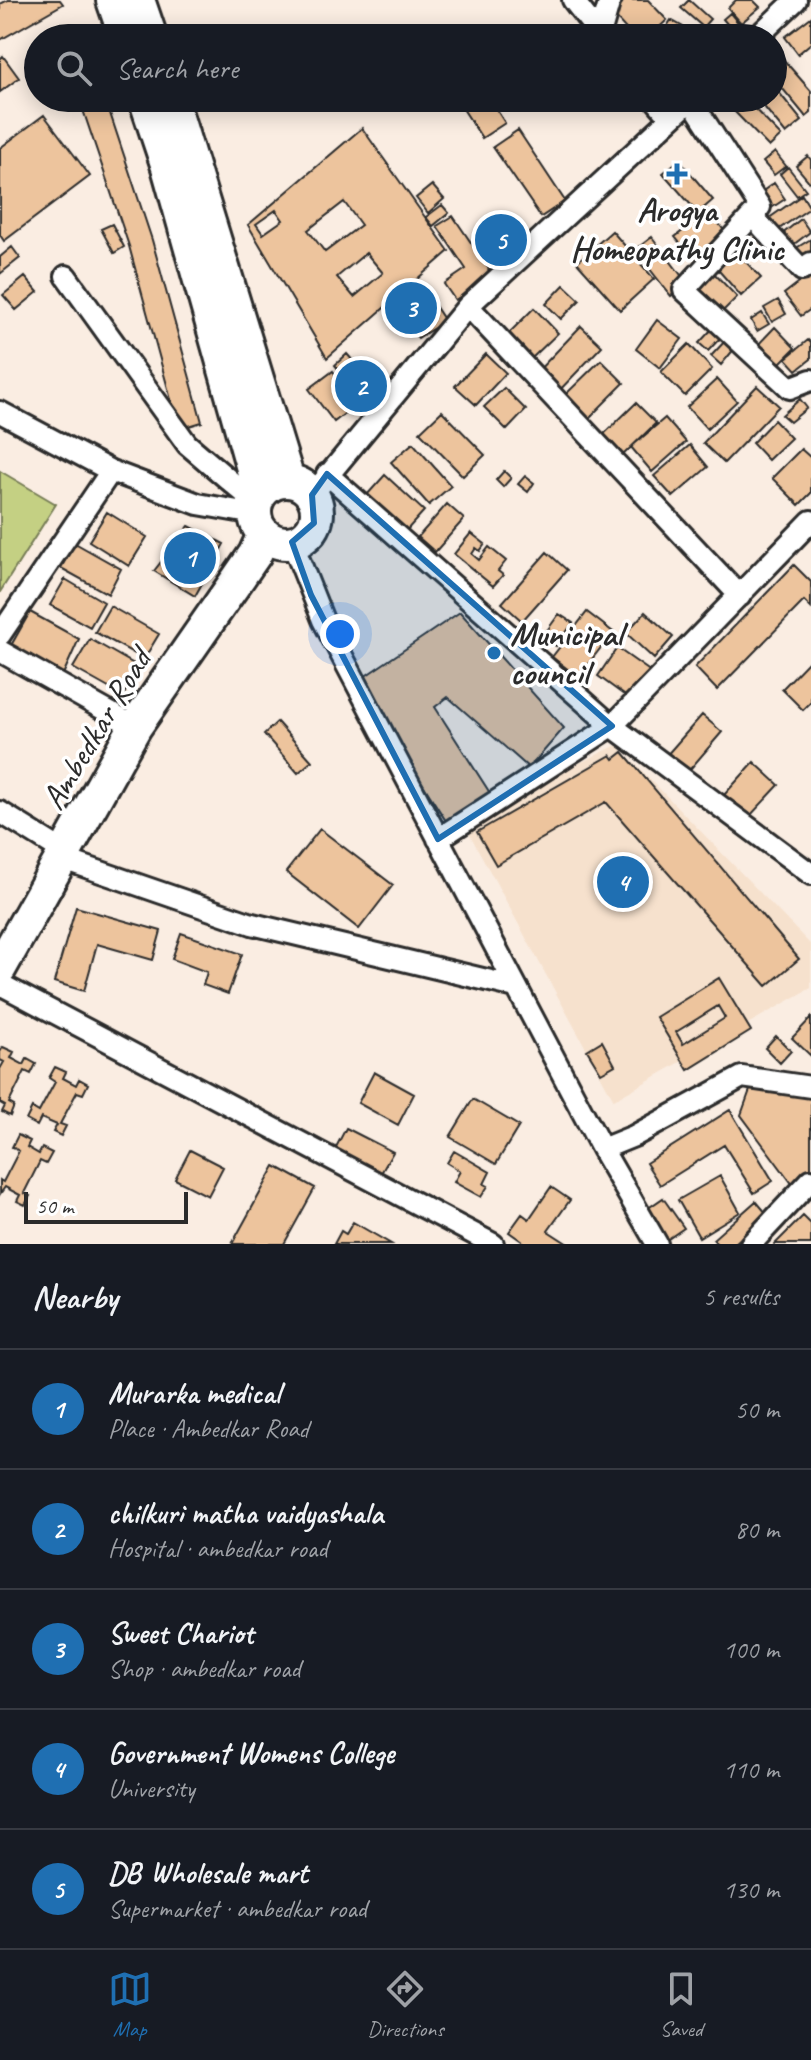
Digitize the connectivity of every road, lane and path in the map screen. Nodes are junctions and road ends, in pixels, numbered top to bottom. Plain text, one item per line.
1 (113, 0) edge
2 (138, 0) edge
3 (573, 0) edge
4 (610, 0) edge
5 (796, 0) edge
6 (121, 24) edge
7 (146, 24) edge
8 (592, 24) edge
9 (604, 24) edge
10 (771, 24) edge
11 (150, 112) edge
12 (175, 112) edge
13 (666, 112) edge
14 (678, 112) edge
15 (700, 112) edge
16 (671, 118) junction
17 (752, 216) junction
18 (811, 263) edge
19 (66, 276) dead end
20 (468, 306) junction
21 (811, 380) edge
22 (0, 412) edge
23 (111, 471) junction
24 (282, 505) junction
25 (811, 521) edge
26 (740, 596) junction
27 (0, 635) edge
28 (0, 651) edge
29 (612, 726) junction
30 (135, 727) junction
31 (0, 812) edge
32 (438, 839) junction
33 (64, 856) junction
34 (811, 874) edge
35 (0, 968) edge
36 (0, 984) edge
37 (516, 987) junction
38 (811, 1087) edge
39 (602, 1149) junction
40 (811, 1180) edge
41 (649, 1240) edge
42 (493, 1244) edge
43 (751, 1244) edge

1 - 6 main road
2 - 7 main road
3 - 8 street
4 - 9 street
5 - 10 street
11 - 24 main road
12 - 24 main road
13 - 16 street
14 - 16 street
15 - 17 street
16 - 20 street
17 - 18 street
17 - 21 street
19 - 24 street
20 - 24 street
20 - 26 street
22 - 23 street
23 - 24 street
23 - 27 street
24 - 29 street
24 - 30 main road, Ambedkar Road
24 - 32 street
25 - 26 street
26 - 29 street
28 - 30 street
29 - 32 street
29 - 34 street
30 - 33 main road, Ambedkar Road
31 - 33 street
32 - 37 street
33 - 35 main road, Ambedkar Road
33 - 37 street
36 - 42 street
37 - 39 street
38 - 39 street
39 - 41 street
40 - 43 street

